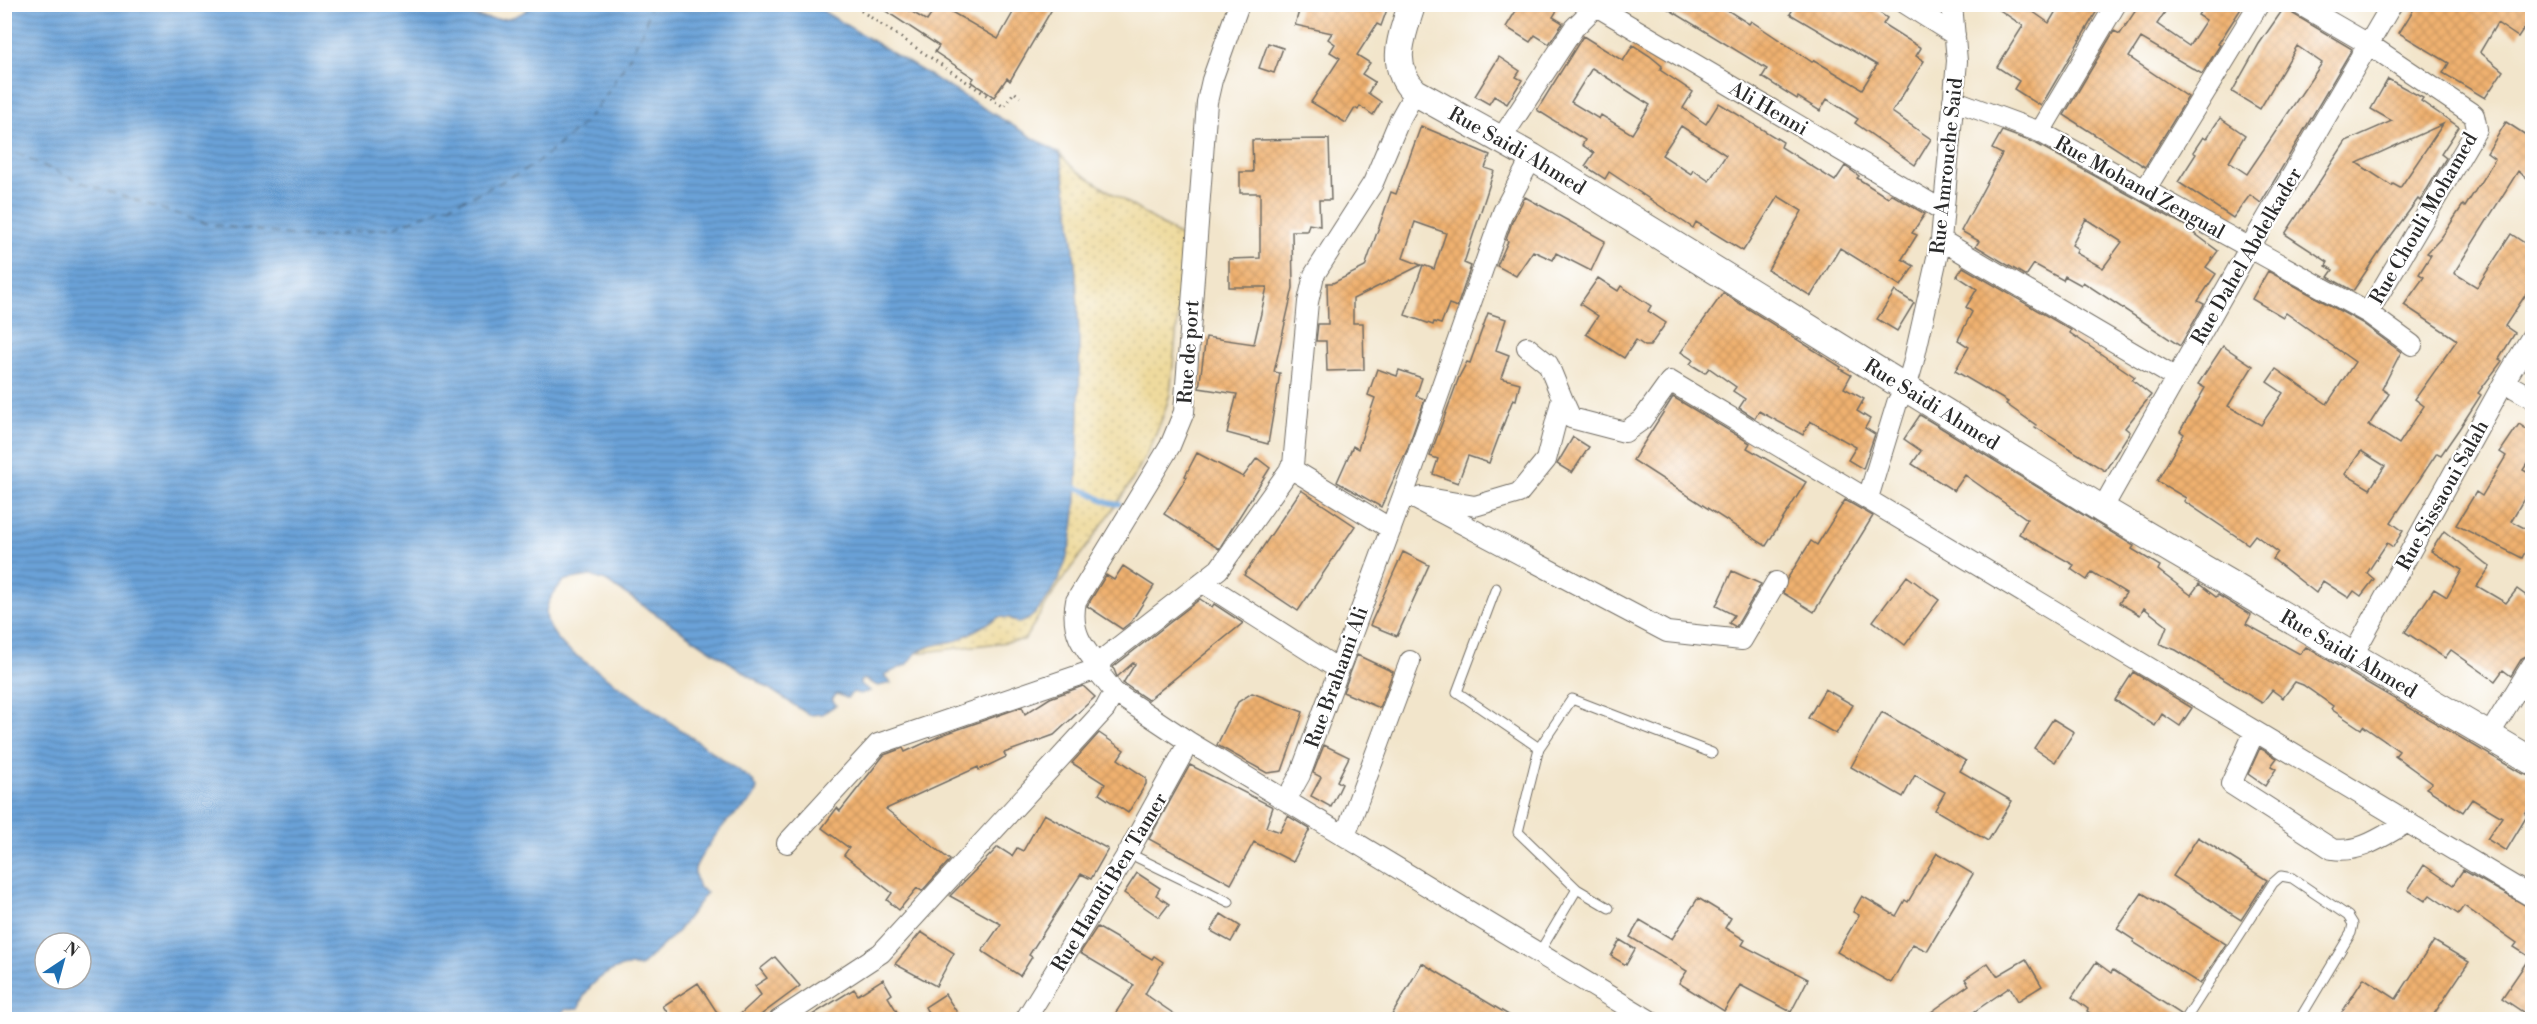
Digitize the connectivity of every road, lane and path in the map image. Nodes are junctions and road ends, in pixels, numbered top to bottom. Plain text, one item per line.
1 (851, 4) edge
2 (1239, 4) edge
3 (1412, 4) edge
4 (1906, 4) edge
5 (1952, 4) edge
6 (2116, 4) edge
7 (2259, 4) edge
8 (2299, 4) edge
9 (2392, 4) edge
10 (1597, 5) edge
11 (1955, 35) junction
12 (2370, 45) junction
13 (1415, 92) junction
14 (1020, 97) dead end
15 (1953, 100) junction
16 (2040, 132) junction
17 (1502, 140) junction
18 (1532, 157) junction
19 (2145, 190) junction
20 (1942, 210) junction
21 (1941, 240) junction
22 (2250, 247) junction
23 (2368, 313) junction
24 (2532, 336) edge
25 (2412, 345) dead end
26 (1527, 347) dead end
27 (2176, 378) junction
28 (2504, 382) junction
29 (1906, 388) junction
30 (1562, 398) junction
31 (2532, 398) edge
32 (1290, 468) junction
33 (1404, 493) junction
34 (1868, 498) junction
35 (2102, 509) junction
36 (1391, 529) junction
37 (1203, 582) junction
38 (1776, 582) dead end
39 (1496, 588) dead end
40 (2353, 654) junction
41 (1410, 662) dead end
42 (2532, 665) edge
43 (1100, 668) junction
44 (1338, 669) junction
45 (1114, 692) junction
46 (2254, 733) junction
47 (2489, 735) junction
48 (1189, 742) junction
49 (1539, 747) junction
50 (1712, 753) dead end
51 (2532, 761) edge
52 (1287, 800) junction
53 (2408, 822) junction
54 (1345, 836) junction
55 (787, 843) dead end
56 (1128, 853) junction
57 (1577, 889) junction
58 (2532, 897) edge
59 (1229, 902) dead end
60 (1609, 908) dead end
61 (1539, 953) junction
62 (779, 1020) edge
63 (1025, 1020) edge
64 (1649, 1020) edge
65 (2185, 1020) edge
66 (2299, 1020) edge

1 - 14 path
2 - 43 street, Rue de port
3 - 13 street
4 - 11 street
5 - 11 street, Rue Amrouche Said
6 - 16 street
7 - 19 street
8 - 12 street, Rue Chouli Mohamed
9 - 12 street, Rue Dahel Abdelkader
10 - 17 street
10 - 20 street, Ali Henni
11 - 15 street, Rue Amrouche Said
12 - 22 street, Rue Dahel Abdelkader
12 - 23 street, Rue Chouli Mohamed
13 - 17 street, Rue Saidi Ahmed
13 - 32 street
15 - 16 street, Rue Mohand Zengual
15 - 20 street, Rue Amrouche Said
16 - 19 street, Rue Mohand Zengual
17 - 18 street, Rue Saidi Ahmed
18 - 29 street, Rue Saidi Ahmed
18 - 33 street, Rue Brahami Ali
19 - 22 street, Rue Mohand Zengual
20 - 21 street, Rue Amrouche Said
21 - 27 street
21 - 29 street, Rue Amrouche Said
22 - 23 street, Rue Mohand Zengual
22 - 27 street, Rue Dahel Abdelkader
23 - 25 street, Rue Mohand Zengual
24 - 28 street, Rue Sissaoui Salah
26 - 30 street
27 - 35 street, Rue Dahel Abdelkader
28 - 31 street
28 - 40 street, Rue Sissaoui Salah
29 - 34 street, Rue Amrouche Said
29 - 35 street, Rue Saidi Ahmed
30 - 33 street
30 - 34 street
32 - 36 street
32 - 37 street
33 - 36 street, Rue Brahami Ali
33 - 38 street
34 - 46 street
35 - 40 street, Rue Saidi Ahmed
36 - 44 street, Rue Brahami Ali
37 - 43 street
37 - 44 street
39 - 49 lane
40 - 47 street, Rue Saidi Ahmed
41 - 54 street
42 - 47 street
43 - 45 street, Rue de port
43 - 55 street
44 - 52 street, Rue Brahami Ali
45 - 48 street
45 - 62 street
46 - 53 street
46 - 53 street
47 - 51 street, Rue Saidi Ahmed
48 - 52 street
48 - 56 street, Rue Hamdi Ben Tamer
49 - 50 lane
49 - 57 lane
52 - 54 street
53 - 58 street
54 - 61 street
56 - 59 lane
56 - 63 street, Rue Hamdi Ben Tamer
57 - 60 lane
57 - 61 lane
61 - 64 street
65 - 66 lane

